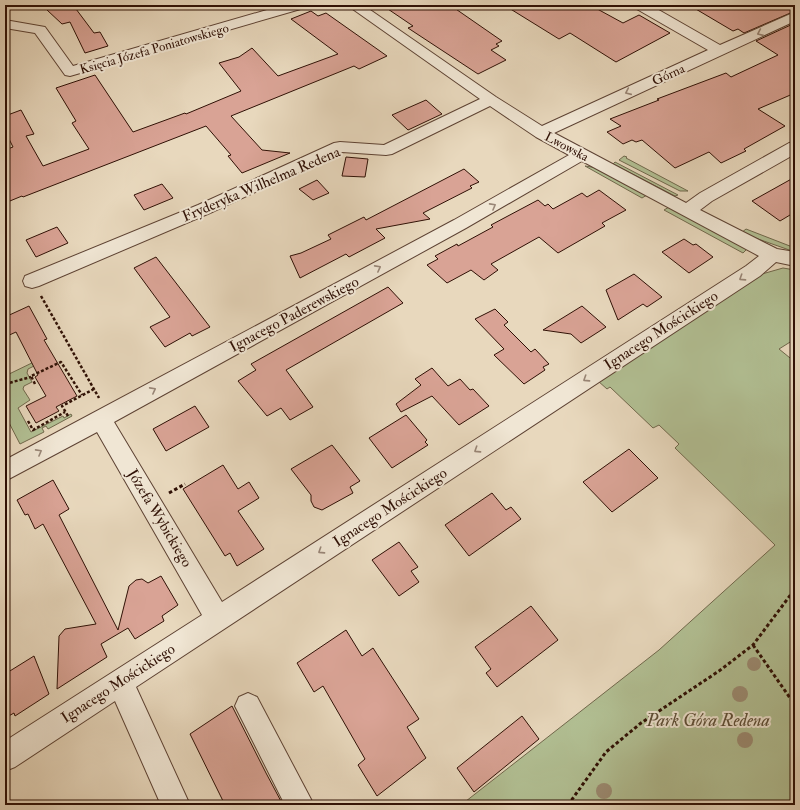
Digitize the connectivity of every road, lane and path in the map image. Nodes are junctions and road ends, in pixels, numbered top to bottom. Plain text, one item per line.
1 (299, 5) edge
2 (354, 5) edge
3 (640, 5) edge
4 (795, 16) edge
5 (5, 24) edge
6 (720, 51) junction
7 (492, 100) junction
8 (542, 133) junction
9 (795, 147) edge
10 (582, 154) junction
11 (688, 210) junction
12 (784, 257) edge
13 (32, 281) joint
14 (31, 376) junction
15 (5, 384) edge
16 (36, 384) dead end
17 (94, 389) junction
18 (82, 396) junction
19 (101, 409) junction
20 (65, 412) junction
21 (68, 416) dead end
22 (28, 421) dead end
23 (5, 471) edge
24 (185, 484) dead end
25 (168, 494) dead end
26 (795, 589) edge
27 (218, 618) junction
28 (753, 645) junction
29 (120, 682) junction
30 (795, 705) edge
31 (248, 706) dead end
32 (5, 757) edge
33 (176, 805) edge
34 (300, 805) edge
35 (568, 805) edge

1 - 5 street, Księcia Józefa Poniatowskiego
2 - 7 street, Lwowska
3 - 6 street
4 -> 6 street, Górna
6 -> 8 street, Górna
7 - 8 street, Lwowska
7 - 13 street, Fryderyka Wilhelma Redena
8 - 10 street, Lwowska
9 - 11 street
10 - 11 street, Lwowska
19 -> 10 street, Ignacego Paderewskiego
11 - 12 street, Lwowska
12 -> 27 street, Ignacego Mościckiego
13 - 17 path
14 - 15 path
14 - 16 path
14 - 18 path
17 - 18 path
17 - 19 path
18 - 20 path
23 -> 19 street, Ignacego Paderewskiego
19 - 27 street, Józefa Wybickiego
20 - 21 path
20 - 22 path
24 - 25 path
26 - 28 path
27 - 29 street, Ignacego Mościckiego
28 - 30 path
28 - 35 path
29 - 32 street, Ignacego Mościckiego
29 - 33 street
31 - 34 street

